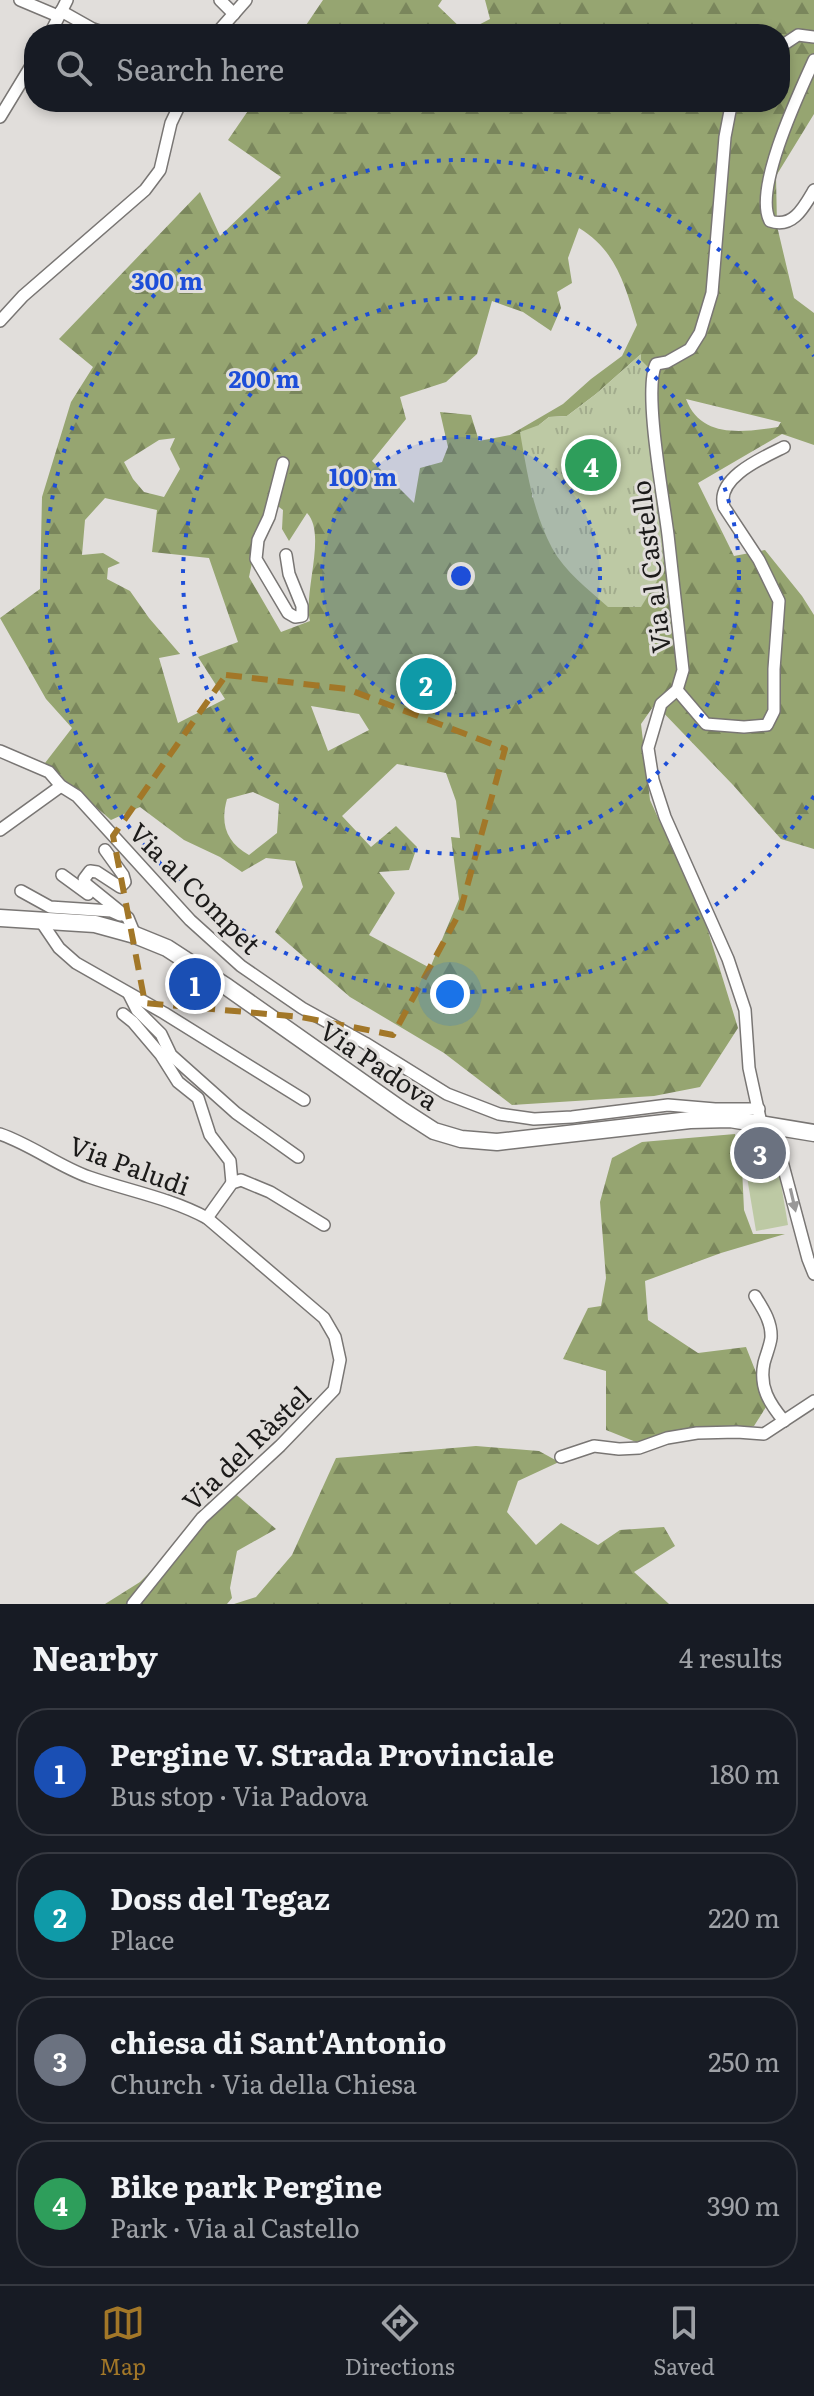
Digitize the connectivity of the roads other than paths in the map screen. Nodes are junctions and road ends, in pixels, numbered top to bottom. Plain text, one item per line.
1 (20, 0) edge
2 (220, 0) edge
3 (246, 0) edge
4 (62, 9) edge
5 (234, 14) junction
6 (90, 24) edge
7 (225, 24) edge
8 (814, 37) edge
9 (790, 40) edge
10 (814, 60) edge
11 (24, 77) edge
12 (176, 112) edge
13 (730, 112) edge
14 (0, 117) edge
15 (814, 190) edge
16 (0, 321) edge
17 (784, 447) dead end
18 (283, 463) dead end
19 (286, 555) dead end
20 (677, 690) junction
21 (0, 751) edge
22 (61, 786) junction
23 (0, 830) edge
24 (105, 850) dead end
25 (62, 875) dead end
26 (21, 891) dead end
27 (111, 911) junction
28 (0, 918) edge
29 (128, 918) junction
30 (40, 920) junction
31 (135, 935) junction
32 (129, 993) junction
33 (123, 1014) dead end
34 (304, 1100) dead end
35 (765, 1119) junction
36 (814, 1133) edge
37 (0, 1134) edge
38 (298, 1157) dead end
39 (232, 1183) junction
40 (207, 1218) junction
41 (324, 1225) dead end
42 (814, 1274) edge
43 (755, 1296) dead end
44 (814, 1401) edge
45 (784, 1421) junction
46 (561, 1457) dead end
47 (133, 1604) edge

1 - 4 street
2 - 5 street
3 - 5 street
4 - 6 street
5 - 7 street
8 - 9 street
10 - 15 street
11 - 14 street
12 - 16 street
13 - 20 street, Via al Castello
17 - 20 street
18 - 19 street
20 - 35 street, Via al Castello
21 - 22 street, Via al Compet
22 - 23 street
22 - 35 street, Via al Compet
24 - 29 street
25 - 27 street
26 - 27 street
27 - 29 street
28 - 30 main road, Via Padova
29 - 31 street
30 - 31 main road, Via Padova
30 - 32 street
31 - 35 main road, Via Padova
32 - 34 street
32 - 38 street
33 - 39 street, Via Paludi
35 - 36 main road, Via Padova
35 -> 42 street, Via al Castello
37 - 40 street, Via Paludi
39 - 40 street, Via Paludi
39 - 41 street
40 - 47 street, Via del Ràstel
43 - 45 street
44 - 45 street
45 - 46 street

